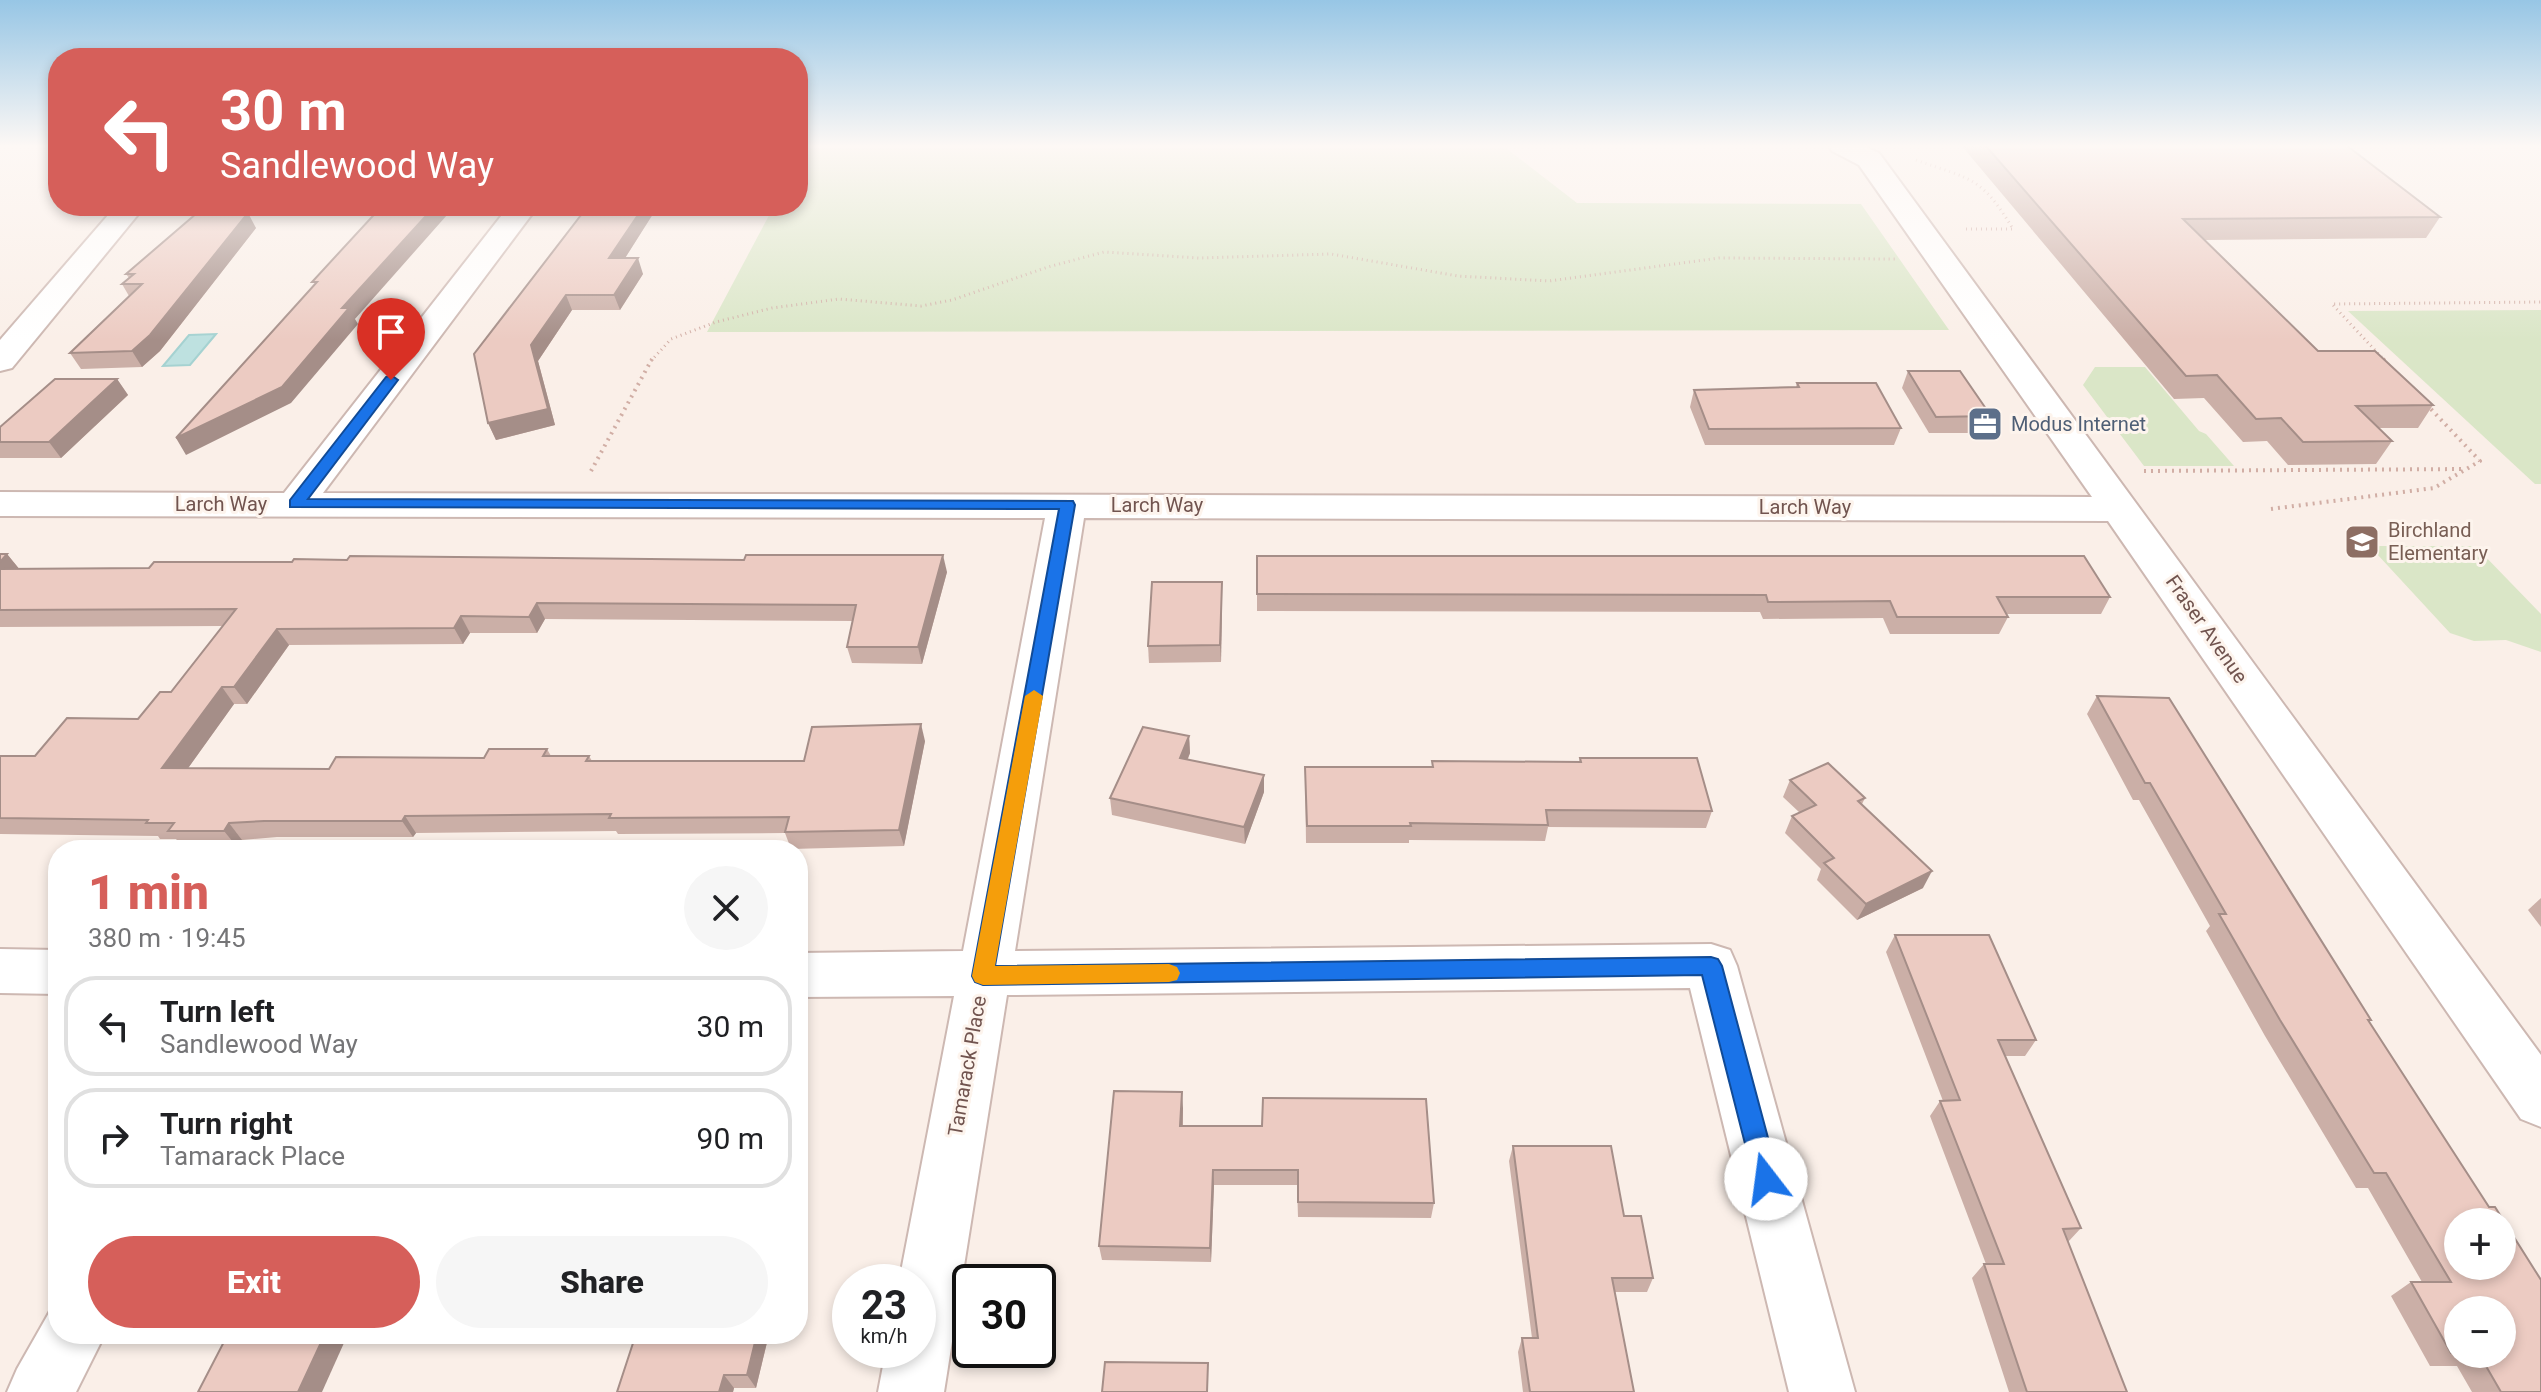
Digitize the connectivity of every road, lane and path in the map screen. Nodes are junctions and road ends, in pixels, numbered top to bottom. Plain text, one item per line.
1 (1903, 210) edge
2 (2001, 210) edge
3 (123, 216) edge
4 (516, 216) edge
5 (2013, 229) dead end
6 (1944, 260) junction
7 (2541, 302) edge
8 (0, 361) edge
9 (2396, 371) edge
10 (2427, 405) edge
11 (2467, 469) junction
12 (2133, 490) junction
13 (296, 503) junction
14 (0, 504) edge
15 (569, 504) junction
16 (1067, 505) junction
17 (2271, 509) dead end
18 (0, 971) edge
19 (48, 972) edge
20 (808, 975) edge
21 (983, 976) junction
22 (2541, 1101) edge
23 (67, 1344) edge
24 (40, 1392) edge
25 (911, 1392) edge
26 (1822, 1392) edge

1 - 6 street, Fraser Avenue
2 - 5 path
3 - 8 street
4 - 13 street
6 - 12 street, Fraser Avenue
6 - 15 path
7 - 9 path
10 - 11 path
11 - 12 path
11 - 17 path
12 - 16 street, Larch Way
12 - 22 street, Fraser Avenue
13 - 14 street, Larch Way
13 - 15 street, Larch Way
15 - 16 street, Larch Way
16 - 21 street, Tamarack Place
18 - 19 street
20 - 21 street
21 - 25 street, Tamarack Place
21 - 26 street
23 - 24 street

